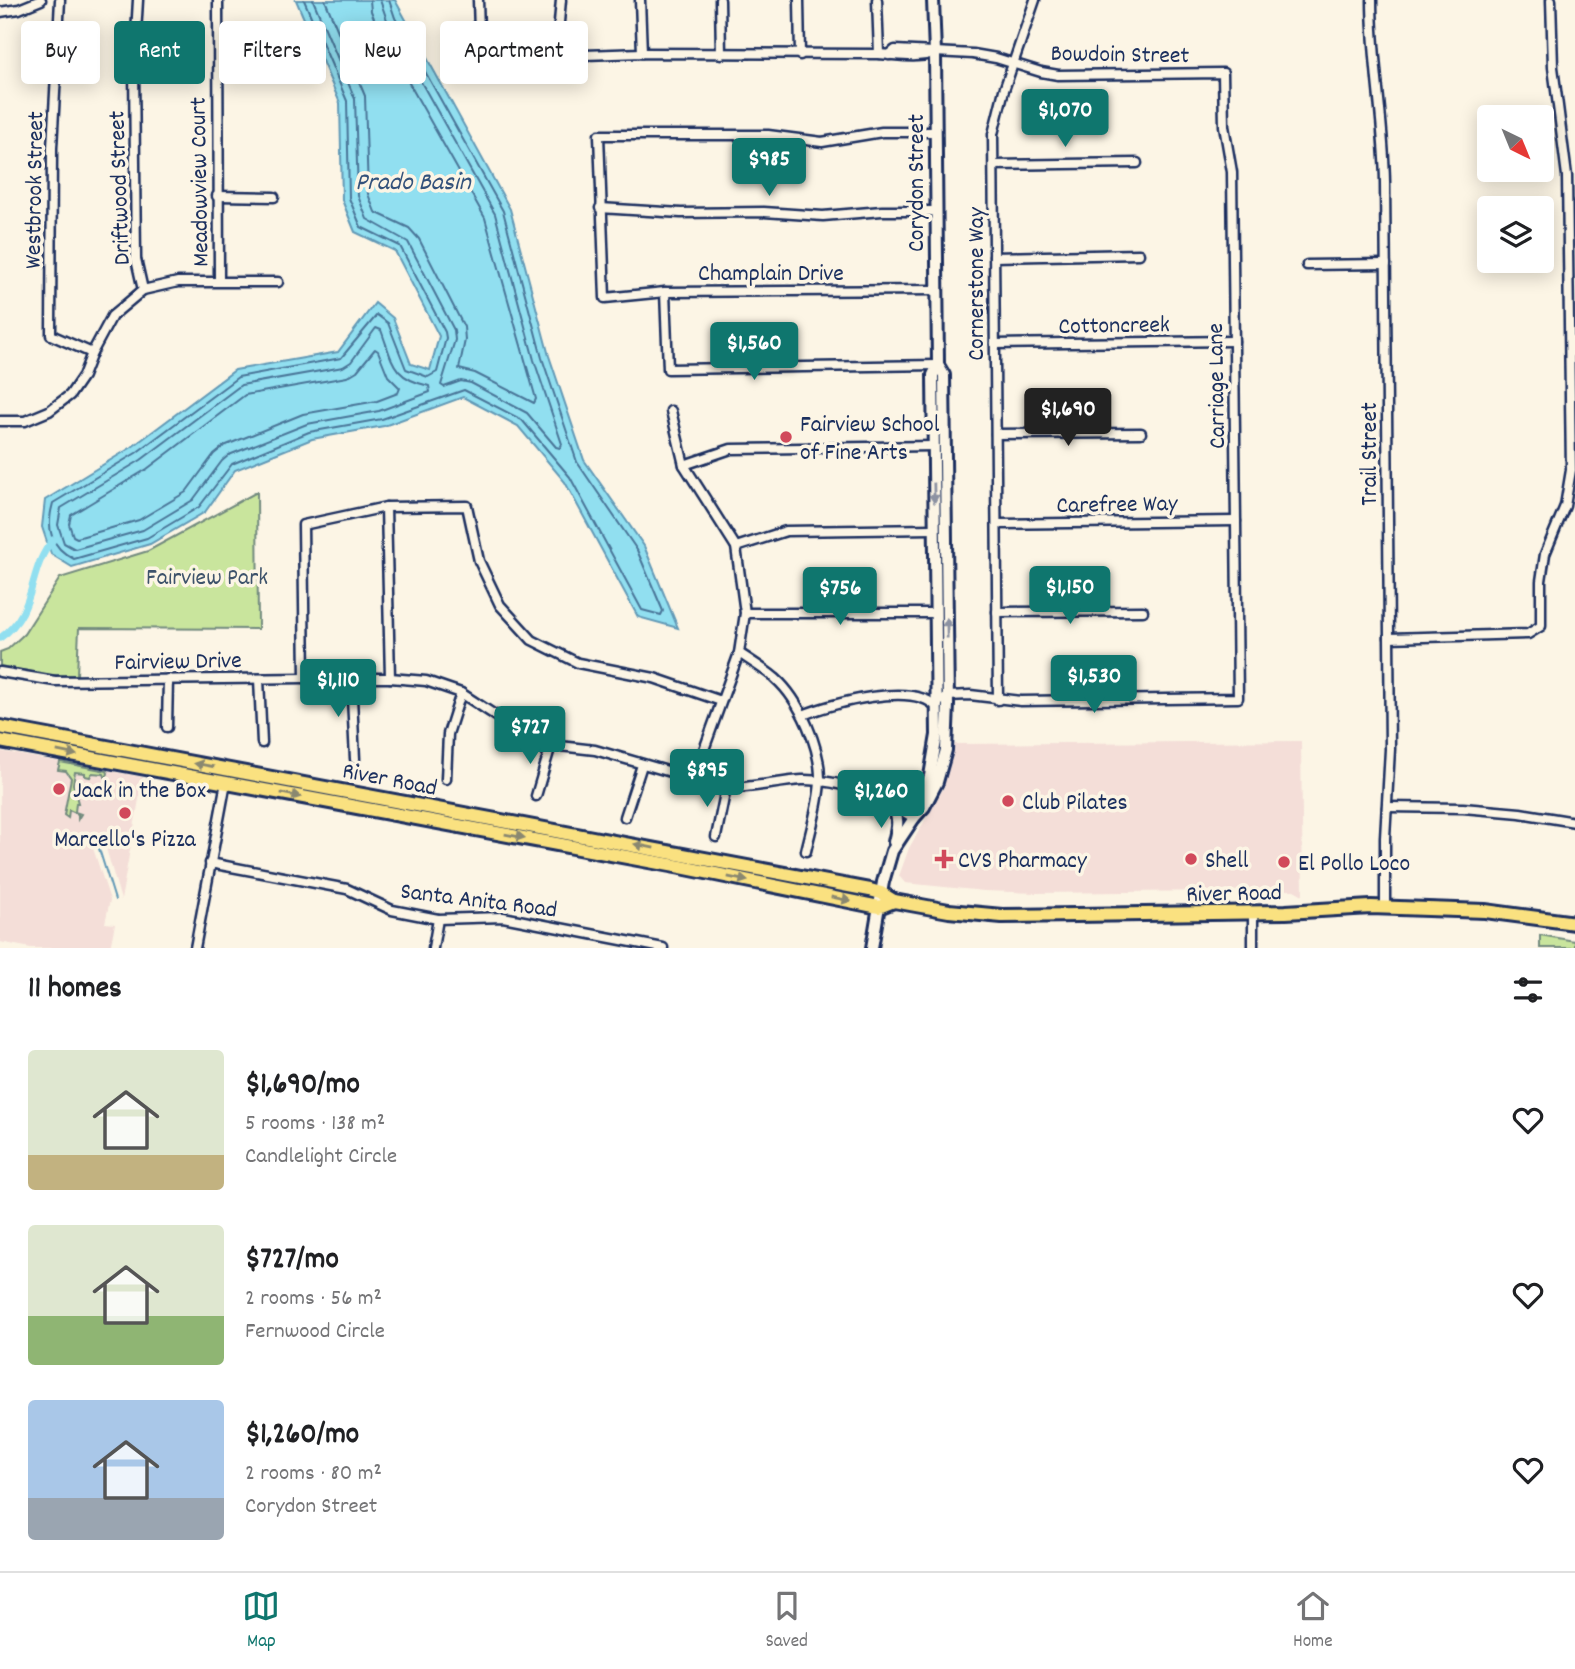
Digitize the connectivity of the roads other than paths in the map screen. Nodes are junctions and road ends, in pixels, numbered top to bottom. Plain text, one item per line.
1 (41, 0) edge
2 (60, 0) edge
3 (138, 0) edge
4 (218, 0) edge
5 (478, 0) edge
6 (561, 0) edge
7 (640, 0) edge
8 (719, 0) edge
9 (799, 0) edge
10 (877, 0) edge
11 (933, 0) edge
12 (1035, 0) edge
13 (1372, 0) edge
14 (1551, 0) edge
15 (0, 12) edge
16 (479, 21) edge
17 (559, 21) edge
18 (642, 53) junction
19 (935, 53) junction
20 (588, 54) edge
21 (721, 54) junction
22 (879, 54) junction
23 (800, 55) junction
24 (1013, 64) junction
25 (1223, 73) joint
26 (936, 132) junction
27 (1138, 163) dead end
28 (994, 165) junction
29 (217, 196) junction
30 (274, 197) dead end
31 (600, 208) junction
32 (937, 211) junction
33 (1139, 254) dead end
34 (994, 257) junction
35 (1386, 264) junction
36 (1307, 265) dead end
37 (219, 280) junction
38 (278, 282) dead end
39 (143, 290) junction
40 (937, 290) junction
41 (665, 292) junction
42 (1234, 341) junction
43 (995, 345) junction
44 (92, 353) junction
45 (938, 365) junction
46 (671, 411) dead end
47 (0, 421) edge
48 (1141, 433) dead end
49 (996, 434) junction
50 (933, 446) junction
51 (684, 465) junction
52 (386, 507) junction
53 (1236, 521) junction
54 (998, 524) junction
55 (934, 529) junction
56 (736, 547) junction
57 (1143, 611) dead end
58 (935, 612) junction
59 (997, 612) junction
60 (745, 613) junction
61 (1389, 638) junction
62 (739, 653) junction
63 (937, 656) junction
64 (0, 672) edge
65 (305, 678) junction
66 (351, 678) junction
67 (390, 678) junction
68 (168, 679) junction
69 (259, 679) junction
70 (936, 681) junction
71 (461, 693) junction
72 (912, 696) junction
73 (948, 696) junction
74 (998, 699) junction
75 (721, 701) junction
76 (937, 708) junction
77 (803, 715) junction
78 (0, 727) edge
79 (167, 727) dead end
80 (0, 741) edge
81 (262, 743) dead end
82 (551, 745) junction
83 (355, 759) dead end
84 (642, 765) junction
85 (930, 776) junction
86 (446, 779) dead end
87 (693, 780) junction
88 (226, 782) junction
89 (820, 782) junction
90 (726, 788) junction
91 (536, 796) dead end
92 (890, 803) junction
93 (1387, 807) junction
94 (625, 817) dead end
95 (914, 817) junction
96 (1575, 822) edge
97 (716, 837) dead end
98 (806, 851) dead end
99 (892, 851) junction
100 (210, 863) junction
101 (881, 893) junction
102 (894, 901) junction
103 (879, 907) junction
104 (1385, 907) junction
105 (1253, 913) junction
106 (439, 919) junction
107 (1575, 923) edge
108 (195, 948) edge
109 (433, 948) edge
110 (663, 948) edge
111 (872, 948) edge
112 (1253, 948) edge

1 - 15 street
2 - 44 street, Westbrook Street
3 - 39 street, Driftwood Street
4 - 29 street, Meadowview Court
5 - 16 street, Bowdoin Street
6 - 17 street
7 - 18 street
8 - 21 street
9 - 23 street
10 - 22 street
11 - 19 main road, Corydon Street
12 - 24 street, Cornerstone Way
13 - 35 street, Trail Street
14 - 61 street
18 - 20 street, Bowdoin Street
18 - 21 street, Bowdoin Street
19 - 22 street, Bowdoin Street
19 - 24 street, Bowdoin Street
19 - 26 main road, Corydon Street
21 - 23 street, Bowdoin Street
22 - 23 street, Bowdoin Street
24 - 25 street, Bowdoin Street
24 - 28 street, Cornerstone Way
25 - 42 street, Carriage Lane
26 - 31 street
26 - 32 main road, Corydon Street
27 - 28 street
28 - 34 street, Cornerstone Way
29 - 30 street
29 - 37 street, Meadowview Court
31 - 32 street
31 - 41 street, Champlain Drive
32 - 40 main road, Corydon Street
33 - 34 street
34 - 43 street, Cornerstone Way
35 - 36 street
35 - 61 street, Trail Street
37 - 38 street
37 - 39 street
39 - 44 street
40 - 41 street, Champlain Drive
40 - 45 main road, Corydon Street
41 - 45 street
42 - 43 street, Cottoncreek
42 - 53 street, Carriage Lane
43 - 49 street, Cornerstone Way
44 - 47 street
45 - 50 main road, Corydon Street
73 -> 45 main road, Corydon Street
46 - 51 street
48 - 49 street
49 - 54 street, Cornerstone Way
50 - 51 street
50 -> 55 main road, Corydon Street
51 - 56 street
52 - 65 street
52 - 67 street
52 - 75 street
53 - 54 street, Carefree Way
53 - 74 street, Carriage Lane
54 - 59 street, Cornerstone Way
55 - 56 street
55 - 58 main road, Corydon Street
56 - 60 street
57 - 59 street
58 - 60 street
58 - 63 main road, Corydon Street
59 - 74 street, Cornerstone Way
60 - 62 street
61 - 93 street, Trail Street
62 - 75 street
62 - 77 street
63 - 70 main road, Corydon Street
63 - 73 street, Corydon Street
64 - 68 street, Fairview Drive
65 - 66 street, Fairview Drive
65 - 69 street, Fairview Drive
66 - 67 street, Fairview Drive
66 - 83 street
67 - 71 street, Fairview Drive
68 - 69 street, Fairview Drive
68 - 79 street
69 - 81 street
70 - 72 street
70 - 76 main road, Corydon Street
71 - 82 street, Fairview Drive
71 - 86 street
72 - 76 street
72 - 77 street
73 - 74 street
73 - 76 street
73 - 95 main road, Corydon Street
75 - 87 street
76 - 85 main road, Corydon Street
77 - 89 street
101 -> 78 main road, River Road
80 -> 88 main road, River Road
82 - 84 street, Fairview Drive
82 - 91 street
84 - 87 street, Fairview Drive
84 - 94 street
85 - 92 main road
85 - 95 main road, Corydon Street
87 - 90 street, Fairview Drive
88 - 100 street
88 -> 103 main road, River Road
89 - 90 street, Fairview Drive
89 - 92 street, Fairview Drive
89 - 98 street
90 - 97 street
92 - 95 street, Fairview Drive
92 - 99 main road
93 - 96 street
93 - 104 street, Trail Street
95 - 99 main road, Corydon Street
99 - 101 main road, Corydon Street
100 - 106 street, Santa Anita Road
100 - 108 street
101 - 102 main road, River Road
101 - 103 main road, Corydon Street
102 - 103 main road
102 - 105 main road, River Road
103 - 111 main road, Corydon Street
104 - 105 main road, River Road
104 - 107 main road, River Road
105 - 112 street
106 - 109 street
106 - 110 street, Santa Anita Road

